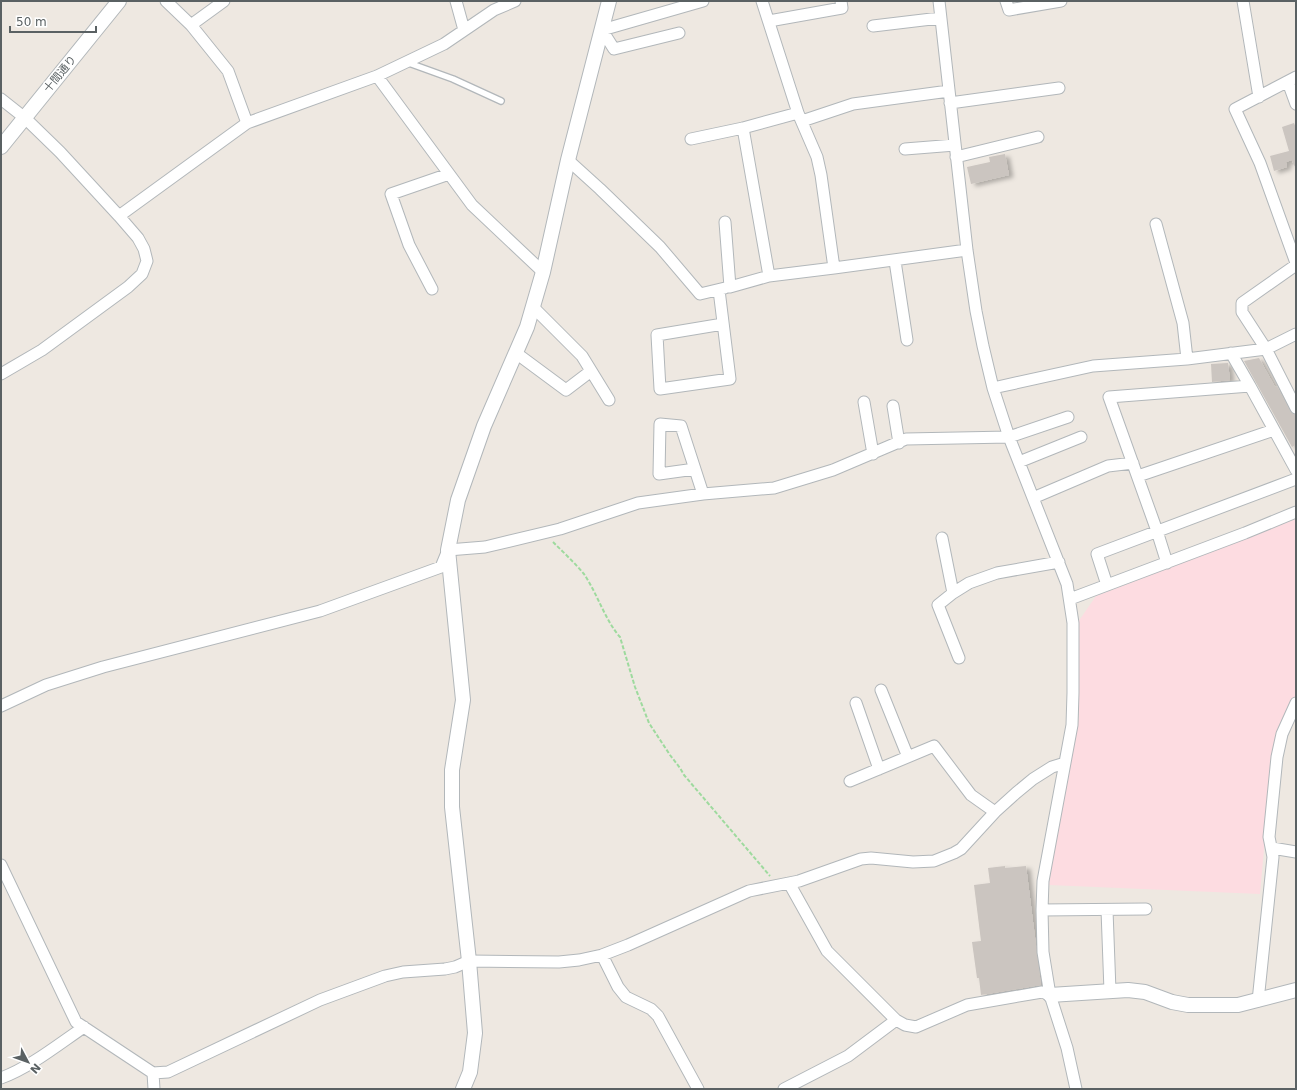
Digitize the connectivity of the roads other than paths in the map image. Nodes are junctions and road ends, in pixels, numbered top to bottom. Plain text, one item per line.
1 (119, 1) edge
2 (166, 1) edge
3 (224, 1) edge
4 (456, 1) edge
5 (515, 1) edge
6 (610, 1) edge
7 (762, 1) edge
8 (841, 1) edge
9 (939, 1) edge
10 (1006, 1) edge
11 (1061, 1) edge
12 (1243, 1) edge
13 (703, 2) edge
14 (940, 18) junction
15 (769, 21) junction
16 (191, 25) junction
17 (873, 26) dead end
18 (464, 30) junction
19 (602, 30) junction
20 (679, 33) dead end
21 (406, 62) junction
22 (377, 76) junction
23 (1292, 79) edge
24 (1059, 88) dead end
25 (949, 91) junction
26 (1259, 97) junction
27 (1, 99) edge
28 (501, 101) dead end
29 (950, 103) junction
30 (1296, 104) edge
31 (800, 117) junction
32 (24, 118) junction
33 (247, 123) junction
34 (743, 128) junction
35 (1038, 138) dead end
36 (691, 139) dead end
37 (955, 145) junction
38 (1, 147) edge
39 (905, 148) dead end
40 (956, 157) junction
41 (568, 160) junction
42 (450, 174) junction
43 (119, 216) junction
44 (725, 222) dead end
45 (1156, 224) dead end
46 (967, 250) junction
47 (895, 261) junction
48 (1296, 264) edge
49 (834, 268) junction
50 (543, 272) junction
51 (769, 276) junction
52 (724, 288) junction
53 (432, 290) dead end
54 (533, 307) junction
55 (723, 324) junction
56 (1296, 334) edge
57 (907, 340) dead end
58 (1266, 349) junction
59 (516, 353) junction
60 (1231, 353) junction
61 (1187, 359) junction
62 (591, 371) junction
63 (1, 374) edge
64 (1250, 386) junction
65 (994, 388) junction
66 (610, 400) dead end
67 (864, 402) dead end
68 (893, 406) dead end
69 (1296, 408) edge
70 (1068, 417) dead end
71 (1274, 430) junction
72 (1009, 437) junction
73 (1081, 437) dead end
74 (899, 443) junction
75 (873, 454) junction
76 (1019, 462) junction
77 (1133, 463) junction
78 (695, 469) junction
79 (1296, 470) edge
80 (1138, 476) junction
81 (1296, 479) edge
82 (704, 494) junction
83 (1033, 498) junction
84 (1296, 512) edge
85 (1157, 531) junction
86 (942, 538) dead end
87 (448, 550) junction
88 (1059, 562) junction
89 (1167, 563) junction
90 (1107, 585) junction
91 (953, 593) junction
92 (1070, 599) junction
93 (959, 658) dead end
94 (881, 690) dead end
95 (856, 703) dead end
96 (1296, 703) edge
97 (1, 706) edge
98 (908, 757) junction
99 (1065, 763) junction
100 (878, 769) junction
101 (850, 781) dead end
102 (995, 812) junction
103 (1272, 848) junction
104 (1296, 852) edge
105 (1, 865) edge
106 (784, 884) junction
107 (1146, 909) dead end
108 (1042, 910) junction
109 (1107, 910) junction
110 (602, 955) junction
111 (469, 961) junction
112 (1296, 990) edge
113 (1110, 991) junction
114 (1050, 995) junction
115 (1258, 1001) junction
116 (896, 1020) junction
117 (84, 1027) junction
118 (153, 1073) junction
119 (1, 1078) edge
120 (154, 1089) edge
121 (464, 1089) edge
122 (698, 1089) edge
123 (784, 1089) edge
124 (1076, 1089) edge

1 - 32 street, 十間通り
2 - 16 street
3 - 16 street
4 - 18 street
5 - 18 street
6 - 19 street
7 - 15 street
8 - 15 street
9 - 14 street
10 - 11 street
12 - 26 street
13 - 19 street
14 - 17 street
14 - 25 street
15 - 31 street
16 - 33 street
18 - 21 street
19 - 20 street
19 - 41 street
21 - 22 street
21 - 28 lane
22 - 33 street
22 - 42 street
23 - 26 street
23 - 30 street
24 - 29 street
25 - 29 street
25 - 31 street
26 - 48 street
27 - 32 street
29 - 37 street
31 - 34 street
31 - 49 street
32 - 38 street, 十間通り
32 - 43 street
33 - 43 street
34 - 36 street
34 - 51 street
35 - 40 street
37 - 39 street
37 - 40 street
40 - 46 street
41 - 50 street
41 - 52 street
42 - 50 street
42 - 53 street
43 - 63 street
44 - 52 street
45 - 61 street
46 - 47 street
46 - 65 street
47 - 49 street
47 - 57 street
48 - 58 street
49 - 51 street
50 - 54 street
51 - 52 street
52 - 55 street
54 - 59 street
54 - 62 street
55 - 55 street
56 - 58 street
58 - 60 street
58 - 69 street
59 - 62 street
59 - 87 street
60 - 61 street
60 - 64 street
61 - 65 street
62 - 66 street
64 - 71 street
64 - 77 street
65 - 72 street
67 - 75 street
68 - 74 street
70 - 72 street
71 - 79 street
71 - 80 street
72 - 74 street
72 - 76 street
73 - 76 street
74 - 75 street
75 - 82 street
76 - 83 street
77 - 80 street
77 - 83 street
78 - 78 street
78 - 82 street
80 - 85 street
81 - 85 street
82 - 87 street
83 - 88 street
84 - 89 street
85 - 89 street
85 - 90 street
86 - 91 street
87 - 97 street
87 - 111 street
88 - 91 street
88 - 92 street
89 - 90 street
90 - 92 street
91 - 93 street
92 - 99 street
94 - 98 street
95 - 100 street
96 - 103 street
98 - 100 street
98 - 102 street
99 - 102 street
99 - 108 street
100 - 101 street
102 - 106 street
103 - 104 street
103 - 115 street
105 - 117 street
106 - 110 street
106 - 116 street
107 - 109 street
108 - 109 street
108 - 114 street
109 - 113 street
110 - 111 street
110 - 122 street
111 - 118 street
111 - 121 street
112 - 115 street
113 - 114 street
113 - 115 street
114 - 116 street
114 - 124 street
116 - 123 street
117 - 118 street
117 - 119 street
118 - 120 street

